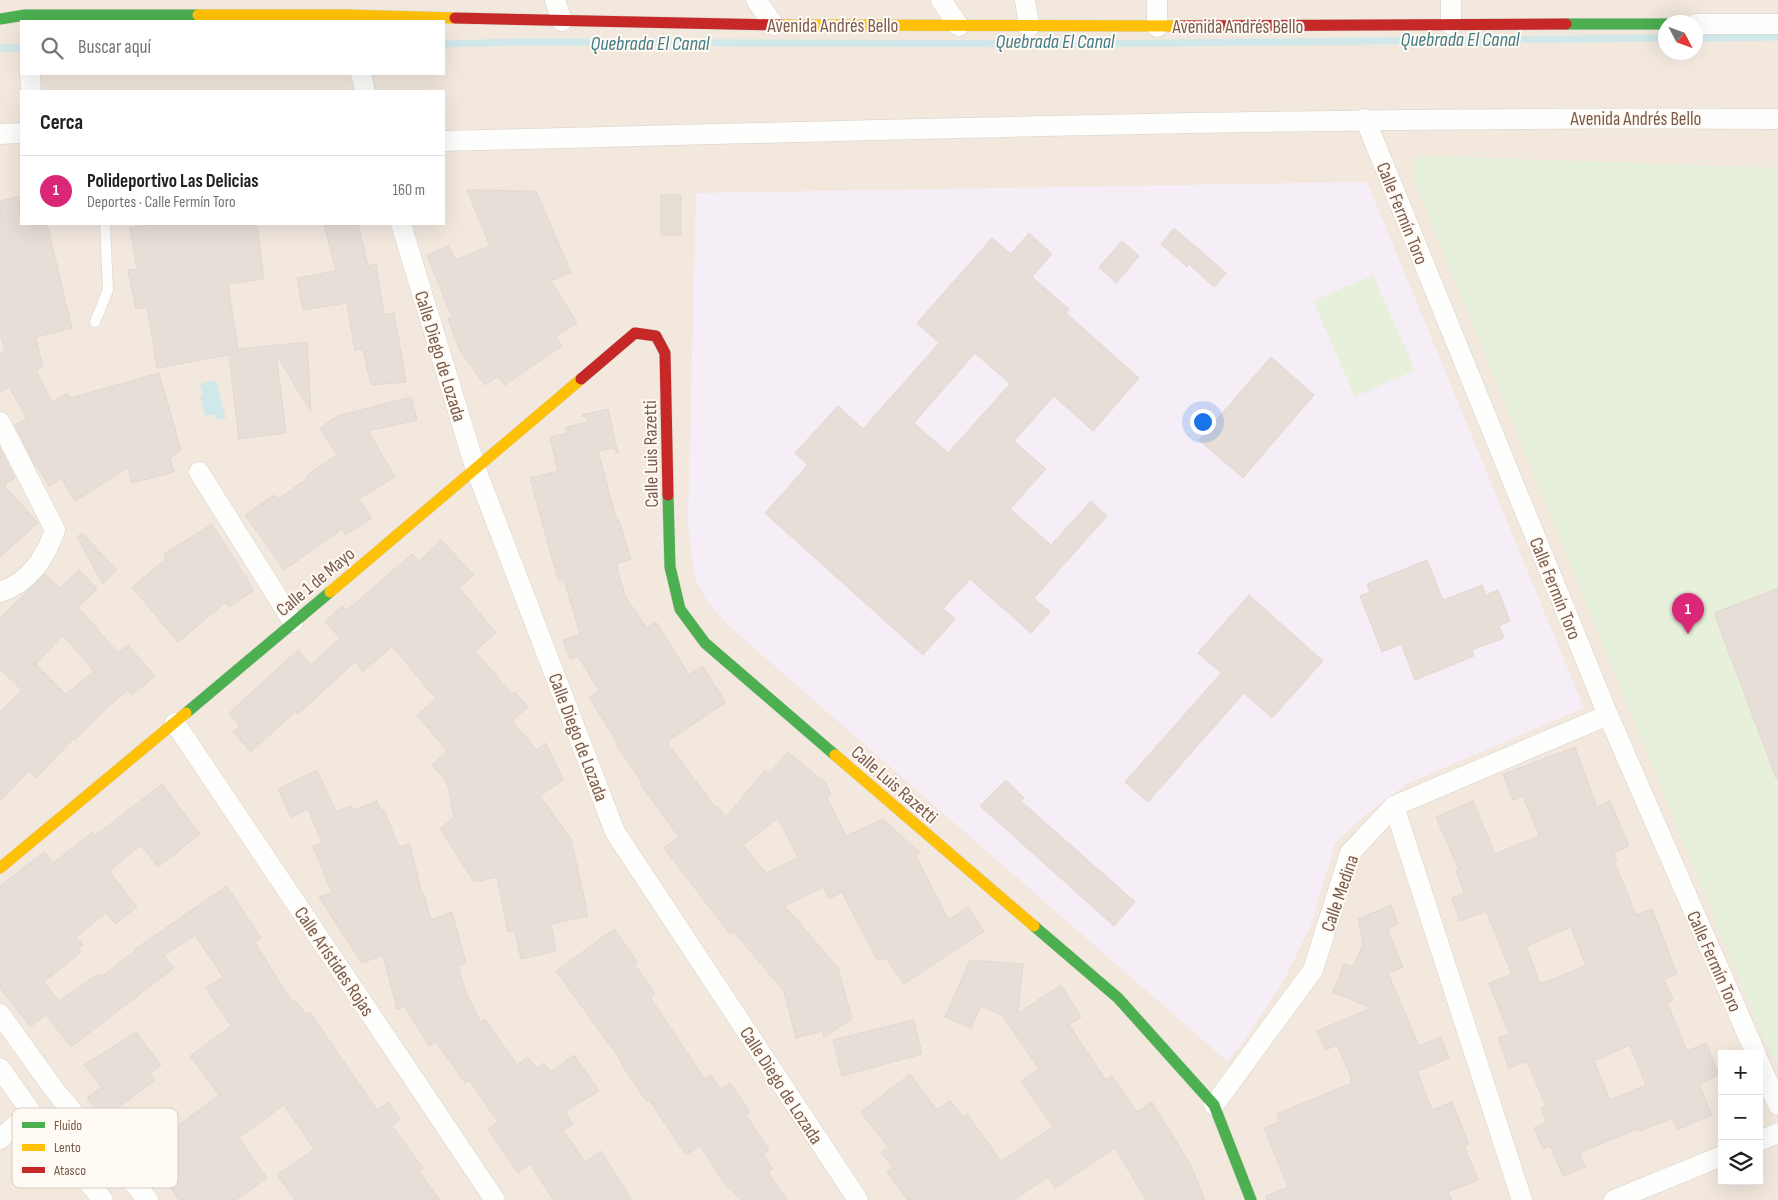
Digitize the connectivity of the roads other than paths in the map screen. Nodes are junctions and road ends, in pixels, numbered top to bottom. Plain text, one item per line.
1 (555, 0) edge
2 (756, 0) edge
3 (940, 0) edge
4 (1025, 0) edge
5 (1157, 0) edge
6 (1451, 0) edge
7 (23, 12) edge
8 (345, 12) edge
9 (0, 19) edge
10 (562, 21) junction
11 (1658, 24) edge
12 (1703, 24) edge
13 (1778, 24) edge
14 (774, 25) junction
15 (1451, 25) junction
16 (959, 26) junction
17 (1029, 27) junction
18 (1157, 27) junction
19 (30, 75) edge
20 (361, 75) edge
21 (31, 90) edge
22 (365, 90) edge
23 (1778, 118) edge
24 (1365, 119) junction
25 (20, 133) edge
26 (0, 134) edge
27 (445, 141) edge
28 (105, 225) edge
29 (401, 225) edge
30 (95, 322) dead end
31 (656, 336) joint
32 (0, 422) edge
33 (476, 466) junction
34 (199, 472) dead end
35 (0, 592) edge
36 (293, 622) junction
37 (1608, 715) junction
38 (175, 723) junction
39 (1394, 806) junction
40 (0, 868) edge
41 (0, 1014) edge
42 (1754, 1050) edge
43 (0, 1068) edge
44 (1763, 1071) edge
45 (1214, 1105) junction
46 (1778, 1105) edge
47 (28, 1108) edge
48 (70, 1108) edge
49 (12, 1128) edge
50 (1778, 1133) edge
51 (0, 1138) edge
52 (1761, 1140) edge
53 (1718, 1158) edge
54 (93, 1188) edge
55 (138, 1188) edge
56 (103, 1200) edge
57 (148, 1200) edge
58 (495, 1200) edge
59 (858, 1200) edge
60 (1251, 1200) edge
61 (1522, 1200) edge
62 (1614, 1200) edge

1 - 10 street
2 - 14 street
3 - 16 street
4 - 17 street
5 - 18 street
6 - 15 street
7 - 8 street, Avenida Andrés Bello
7 - 9 street, Avenida Andrés Bello
8 - 10 street, Avenida Andrés Bello
10 - 14 street, Avenida Andrés Bello
11 - 15 street, Avenida Andrés Bello
12 - 13 street
14 - 16 street, Avenida Andrés Bello
15 - 18 street, Avenida Andrés Bello
16 - 17 street, Avenida Andrés Bello
17 - 18 street, Avenida Andrés Bello
19 - 21 street
20 - 22 street
23 - 24 street, Avenida Andrés Bello
24 - 27 street, Avenida Andrés Bello
24 - 37 street, Calle Fermín Toro
25 - 26 street
28 - 30 lane
29 - 33 street, Calle Diego de Lozada
31 - 33 street, Calle 1 de Mayo
31 - 45 street, Calle Luis Razetti
32 - 35 street
33 - 36 street, Calle 1 de Mayo
33 - 59 street, Calle Diego de Lozada
34 - 36 street
36 - 38 street, Calle 1 de Mayo
37 - 39 street, Calle Medina
37 - 42 street, Calle Fermín Toro
38 - 40 street, Calle 1 de Mayo
38 - 58 street, Calle Arístides Rojas
39 - 45 street, Calle Medina
39 - 61 street
41 - 48 street
43 - 47 street
44 - 46 street
45 - 60 street, Calle Luis Razetti
49 - 51 street
50 - 52 street
53 - 62 street
54 - 56 street
55 - 57 street

